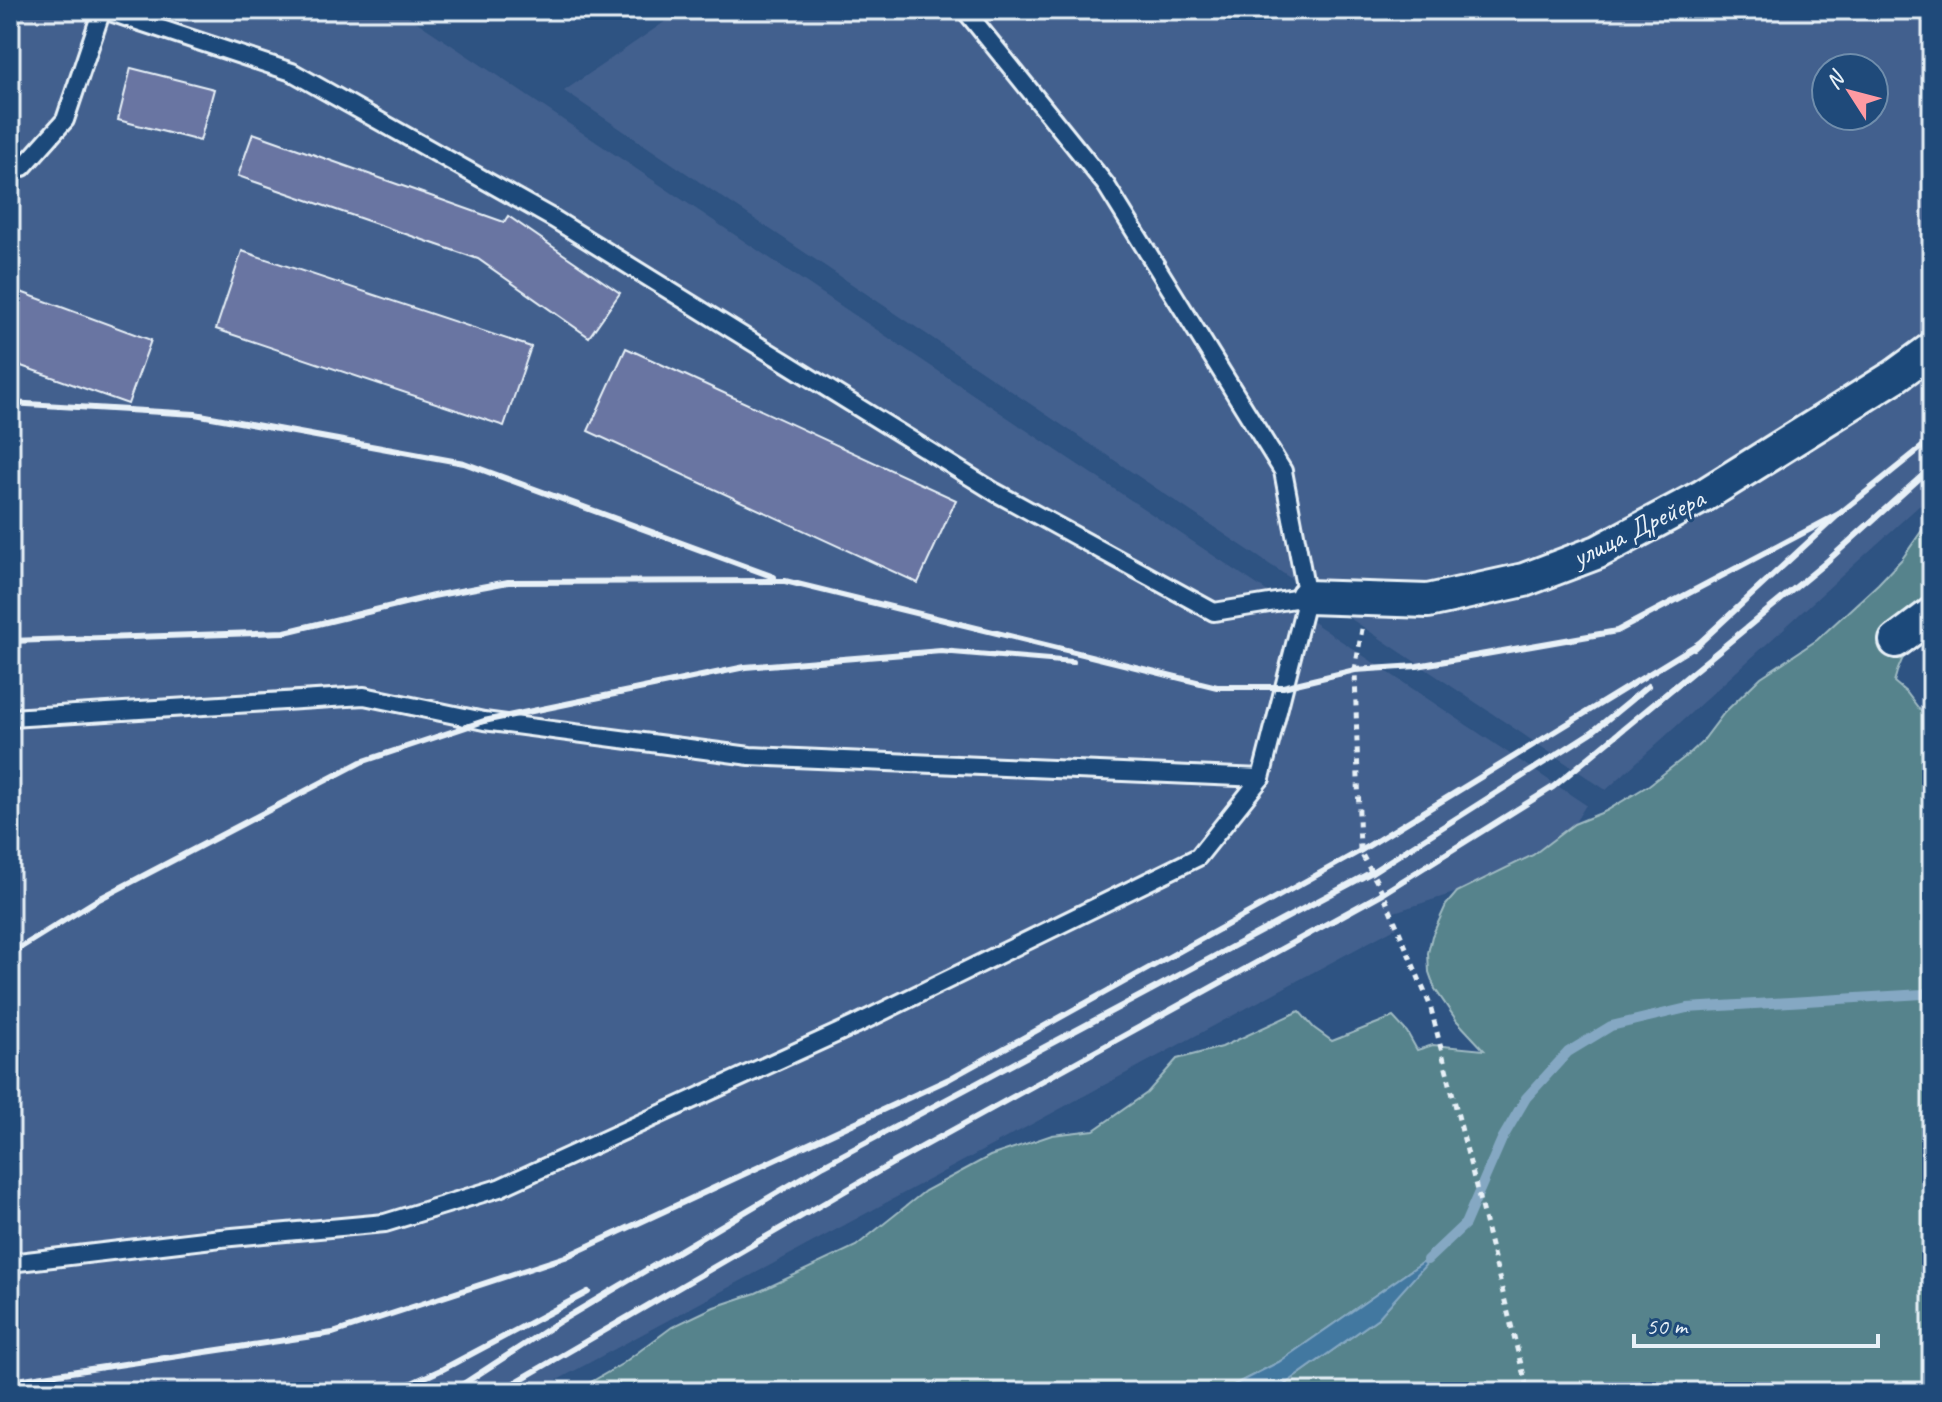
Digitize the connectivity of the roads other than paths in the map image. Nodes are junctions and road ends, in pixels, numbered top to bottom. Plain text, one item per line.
1 (103, 10) edge
2 (965, 10) edge
3 (10, 163) edge
4 (1932, 349) edge
5 (1307, 597) junction
6 (1932, 614) edge
7 (1896, 641) dead end
8 (10, 718) edge
9 (1261, 778) junction
10 (10, 1263) edge

1 - 3 lane
1 - 5 lane
2 - 5 lane
4 - 5 street, улица Дрейера
5 - 9 lane
6 - 7 street
8 - 9 lane
9 - 10 lane

